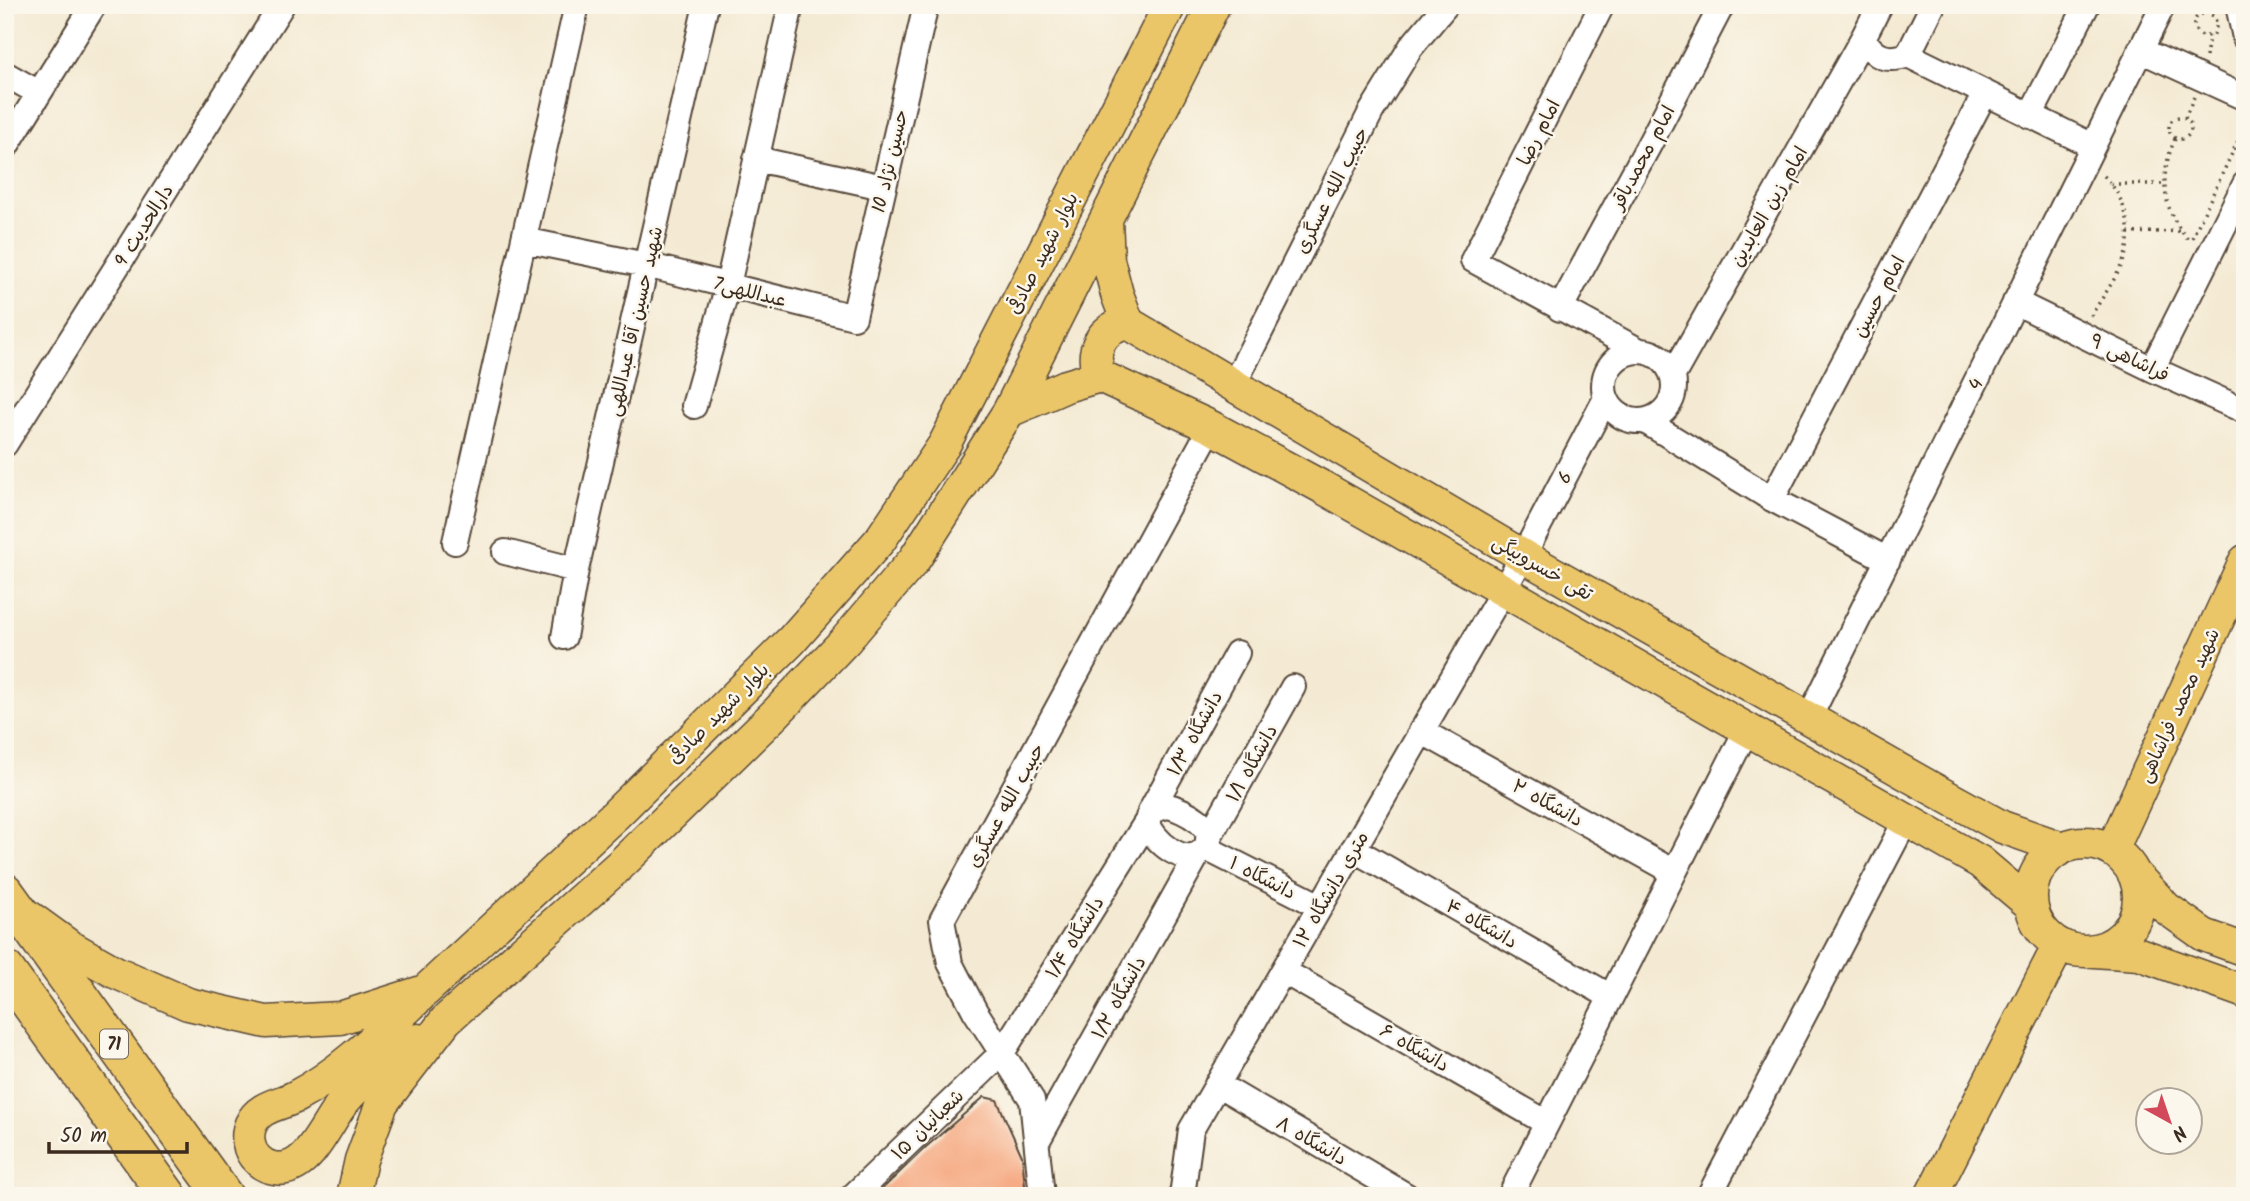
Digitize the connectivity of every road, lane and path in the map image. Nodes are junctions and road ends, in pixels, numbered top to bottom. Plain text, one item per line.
1 (94, 5) edge
2 (282, 5) edge
3 (577, 5) edge
4 (706, 5) edge
5 (791, 5) edge
6 (926, 5) edge
7 (1170, 5) edge
8 (1214, 5) edge
9 (1447, 5) edge
10 (1602, 5) edge
11 (1722, 5) edge
12 (1880, 5) edge
13 (2087, 5) edge
14 (2162, 5) edge
15 (2202, 5) edge
16 (2238, 5) edge
17 (1932, 6) edge
18 (2207, 13) junction
19 (1863, 38) junction
20 (2245, 38) edge
21 (2140, 50) junction
22 (1908, 55) junction
23 (5, 74) edge
24 (39, 93) junction
25 (1985, 93) junction
26 (2245, 98) edge
27 (2031, 117) junction
28 (2245, 126) edge
29 (2175, 139) junction
30 (5, 148) edge
31 (2095, 158) junction
32 (756, 159) junction
33 (2111, 184) junction
34 (2165, 184) junction
35 (2245, 184) edge
36 (883, 187) junction
37 (1106, 216) junction
38 (2181, 231) junction
39 (2128, 233) junction
40 (524, 240) junction
41 (2190, 242) junction
42 (2185, 253) dead end
43 (646, 265) junction
44 (728, 285) junction
45 (2015, 302) junction
46 (1560, 309) junction
47 (854, 317) joint
48 (2089, 320) dead end
49 (1128, 323) junction
50 (1638, 351) junction
51 (2152, 369) junction
52 (1673, 374) junction
53 (1100, 376) junction
54 (1233, 386) junction
55 (1606, 398) junction
56 (694, 406) dead end
57 (1009, 411) junction
58 (2245, 411) edge
59 (1645, 421) junction
60 (1211, 427) junction
61 (5, 444) edge
62 (1772, 499) junction
63 (455, 542) dead end
64 (505, 552) dead end
65 (1523, 556) junction
66 (1888, 560) junction
67 (2245, 561) edge
68 (576, 570) junction
69 (1503, 590) junction
70 (564, 637) dead end
71 (1237, 653) dead end
72 (1293, 687) dead end
73 (1809, 718) junction
74 (1747, 729) junction
75 (1422, 731) junction
76 (1149, 817) junction
77 (1906, 820) junction
78 (1204, 847) junction
79 (2062, 848) junction
80 (1353, 849) junction
81 (2112, 850) junction
82 (1674, 872) junction
83 (2134, 874) junction
84 (11, 900) edge
85 (2031, 905) junction
86 (1320, 906) junction
87 (2059, 945) junction
88 (2245, 950) edge
89 (2092, 951) junction
90 (5, 969) edge
91 (1283, 971) junction
92 (425, 991) junction
93 (2245, 992) edge
94 (1611, 997) junction
95 (446, 1020) junction
96 (1002, 1053) junction
97 (1217, 1084) junction
98 (1547, 1123) junction
99 (1038, 1140) junction
100 (168, 1196) edge
101 (224, 1196) edge
102 (353, 1196) edge
103 (853, 1196) edge
104 (1042, 1196) edge
105 (1182, 1196) edge
106 (1407, 1196) edge
107 (1510, 1196) edge
108 (1709, 1196) edge
109 (1931, 1196) edge

1 - 24 street
2 - 61 street, دارالحدیث 9
3 - 40 street
4 - 43 street, شهید حسین آقا عبداللهی
5 - 32 street
6 - 36 street, حسین نژاد 10
7 - 92 main road, بلوار شهید صادقی
8 - 37 main road, بلوار شهید صادقی
9 - 54 street, حبیب الله عسگری
10 - 46 street, امام رضا
11 - 46 street, امام محمدباقر
12 - 19 street, امام زین العابدین
13 - 27 street
14 - 21 street, 4
15 - 18 path
16 - 20 street
17 - 22 street
18 - 18 path
19 - 22 street
19 - 52 street, امام زین العابدین
21 - 26 street
21 - 31 street, 4
22 - 25 street
23 - 24 street
24 - 30 street
25 - 27 street
25 - 62 street, امام حسین
27 - 31 street
28 - 41 path
29 - 29 path
29 - 34 path
31 - 33 path
31 - 45 street, 4
32 - 36 street
32 - 44 street
33 - 34 path
33 - 39 path
34 - 38 path
35 - 51 street
36 - 47 street, حسین نژاد 10
37 - 49 main road
37 - 57 main road, بلوار شهید صادقی
38 - 39 path
38 - 41 path
39 - 48 path
40 - 43 street, عبداللهی7
40 - 63 street
41 - 42 path
43 - 44 street, عبداللهی7
43 - 68 street, شهید حسین آقا عبداللهی
44 - 47 street, عبداللهی7
44 - 56 street
45 - 51 street, فراشاهی ۹
45 - 66 street, 4
46 - 50 street
49 - 53 main road
49 - 54 main road, تقی خسروبیگی
50 - 52 street
50 - 55 street
51 - 58 street, فراشاهی ۹
52 - 59 street
53 - 57 main road
53 - 60 main road, تقی خسروبیگی
54 - 65 main road, تقی خسروبیگی
55 - 59 street
55 - 65 street, 6
57 - 95 main road, بلوار شهید صادقی
59 - 62 street
60 - 69 main road, تقی خسروبیگی
60 - 96 street, حبیب الله عسگری
62 - 66 street
64 - 68 street
65 - 69 street, 6
65 - 73 main road, تقی خسروبیگی
66 - 73 street, 4
67 - 81 main road, شهید محمد فراشاهی
68 - 70 street, شهید حسین آقا عبداللهی
69 - 74 main road, تقی خسروبیگی
69 - 75 street, ۱۲ متری دانشگاه
71 - 76 street, دانشگاه ۱/۳
72 - 78 street, دانشگاه ۱/۱
73 - 79 main road, تقی خسروبیگی
74 - 77 main road, تقی خسروبیگی
74 - 82 street
75 - 80 street, ۱۲ متری دانشگاه
75 - 82 street, دانشگاه ۲
76 - 78 street
76 - 78 street
76 - 96 street, دانشگاه ۱/۴
77 - 85 main road, تقی خسروبیگی
77 - 108 street
78 - 86 street, دانشگاه ۱
78 - 99 street, دانشگاه ۱/۲
79 - 81 main road
79 - 85 main road
80 - 86 street, ۱۲ متری دانشگاه
80 - 94 street, دانشگاه ۴
81 - 83 main road
82 - 94 street
83 - 88 main road
83 - 89 main road
84 - 92 main road, بلوار شهید صادقی
84 - 101 highway, 71
85 - 87 main road
86 - 91 street, ۱۲ متری دانشگاه
87 - 89 main road
87 - 109 main road
89 - 93 main road
90 - 100 highway, 71
91 - 97 street, ۱۲ متری دانشگاه
91 - 98 street, دانشگاه ۶
92 - 95 main road
94 - 98 street
95 - 102 main road, بلوار شهید صادقی
96 - 99 street, حبیب الله عسگری
96 - 103 street, شعبانیان ۱۵
97 - 105 street, ۱۲ متری دانشگاه
97 - 106 street, دانشگاه ۸
98 - 107 street
99 - 104 street, حبیب الله عسگری

